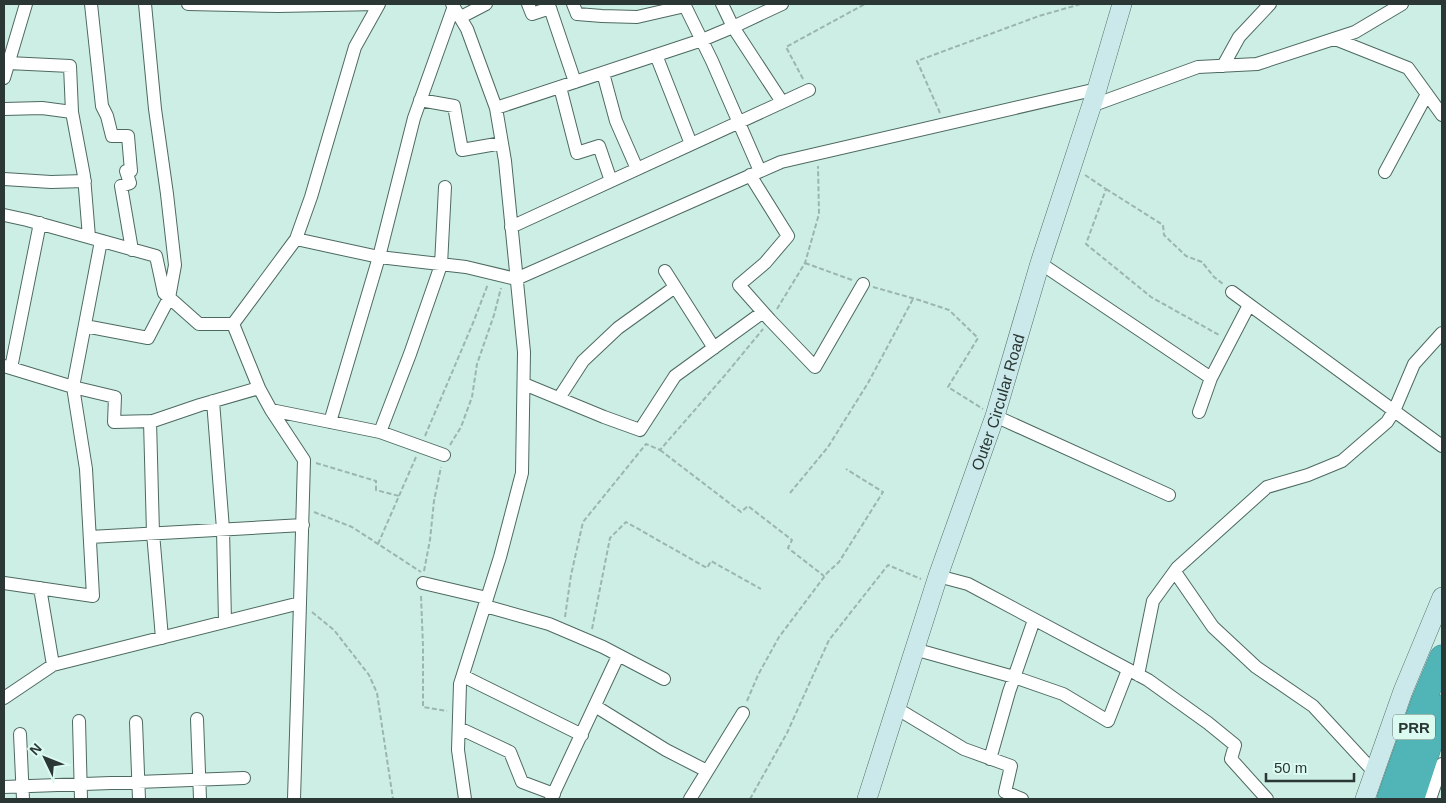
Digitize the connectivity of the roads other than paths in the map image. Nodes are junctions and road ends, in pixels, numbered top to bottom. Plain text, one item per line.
1 (26, 4) edge
2 (91, 4) edge
3 (145, 4) edge
4 (188, 4) edge
5 (239, 4) edge
6 (379, 4) edge
7 (486, 4) edge
8 (528, 4) edge
9 (573, 4) edge
10 (722, 4) edge
11 (782, 4) edge
12 (1122, 4) edge
13 (1270, 4) edge
14 (1402, 4) edge
15 (299, 5) edge
16 (456, 9) edge
17 (733, 27) junction
18 (1335, 38) junction
19 (702, 40) junction
20 (656, 55) junction
21 (8, 63) junction
22 (1223, 66) junction
23 (603, 73) junction
24 (4, 78) edge
25 (575, 82) junction
26 (560, 87) junction
27 (809, 90) road end
28 (1427, 94) junction
29 (1094, 98) junction
30 (420, 100) junction
31 (782, 102) junction
32 (496, 108) junction
33 (4, 109) edge
34 (72, 112) junction
35 (1442, 115) edge
36 (739, 122) junction
37 (502, 143) junction
38 (691, 144) junction
39 (637, 169) junction
40 (1385, 172) dead end
41 (755, 173) junction
42 (4, 179) edge
43 (85, 181) junction
44 (612, 181) junction
45 (445, 187) dead end
46 (4, 215) edge
47 (40, 223) junction
48 (511, 227) junction
49 (95, 239) junction
50 (296, 240) junction
51 (132, 250) junction
52 (379, 256) junction
53 (1040, 263) junction
54 (441, 264) junction
55 (665, 271) dead end
56 (504, 276) junction
57 (863, 284) road end
58 (675, 287) junction
59 (1232, 292) road end
60 (169, 298) junction
61 (1249, 305) junction
62 (766, 316) junction
63 (233, 324) junction
64 (85, 326) junction
65 (1442, 333) edge
66 (714, 348) junction
67 (7, 367) edge
68 (1211, 378) junction
69 (524, 384) junction
70 (73, 387) junction
71 (259, 388) junction
72 (559, 398) junction
73 (214, 401) junction
74 (271, 410) junction
75 (1394, 411) junction
76 (1199, 412) dead end
77 (995, 416) junction
78 (150, 421) junction
79 (330, 422) junction
80 (380, 432) junction
81 (1442, 446) edge
82 (444, 455) road end
83 (1169, 495) dead end
84 (303, 525) junction
85 (223, 529) junction
86 (153, 533) junction
87 (90, 537) junction
88 (1174, 572) junction
89 (936, 581) junction
90 (4, 583) edge
91 (423, 583) road end
92 (40, 588) junction
93 (1442, 597) edge
94 (486, 602) junction
95 (300, 603) junction
96 (1034, 620) junction
97 (225, 622) junction
98 (162, 638) junction
99 (914, 649) junction
100 (618, 656) junction
101 (1442, 657) edge
102 (53, 665) junction
103 (1133, 672) junction
104 (463, 676) junction
105 (1014, 678) junction
106 (664, 680) dead end
107 (4, 698) edge
108 (595, 706) junction
109 (1442, 707) edge
110 (896, 708) junction
111 (743, 712) road end
112 (197, 719) dead end
113 (79, 721) dead end
114 (136, 722) dead end
115 (458, 728) junction
116 (20, 734) dead end
117 (582, 735) junction
118 (990, 758) junction
119 (1442, 764) edge
120 (707, 771) junction
121 (1374, 772) junction
122 (244, 778) dead end
123 (199, 780) junction
124 (138, 782) junction
125 (80, 785) junction
126 (4, 787) edge
127 (23, 793) edge
128 (552, 796) edge
129 (81, 799) edge
130 (139, 799) edge
131 (200, 799) edge
132 (294, 799) edge
133 (464, 799) edge
134 (690, 799) edge
135 (867, 799) edge
136 (1022, 799) edge
137 (1267, 799) edge
138 (1365, 799) edge
139 (1389, 799) edge
140 (1412, 799) edge
141 (1430, 799) edge

1 - 21 street
2 - 51 street
3 - 60 street
4 - 5 street
5 - 15 street
6 - 15 street
6 - 50 street
7 - 16 street
8 - 25 street
9 - 19 street
10 - 17 street
11 - 17 street
12 - 29 street, Outer Circular Road
13 - 22 street
14 - 18 street
16 - 30 street
16 - 32 street
17 - 19 street
17 - 31 street
18 - 22 street
18 - 28 street
19 - 20 street
19 - 36 street
20 - 23 street
20 - 38 street
21 - 24 street
21 - 34 street
22 - 29 street
23 - 25 street
23 - 39 street
25 - 26 street
26 - 32 street
26 - 44 street
27 - 31 street
28 - 35 street
28 - 40 street
29 - 41 street
29 - 53 street, Outer Circular Road
30 - 37 street
30 - 52 street
31 - 36 street
32 - 37 street
33 - 34 street
34 - 43 street
36 - 38 street
36 - 41 street
37 - 48 street
38 - 39 street
39 - 44 street
41 - 56 street
41 - 62 street
42 - 43 street
43 - 49 street
44 - 48 street
45 - 54 street
46 - 47 street
47 - 49 street
47 - 67 street
48 - 56 street
49 - 51 street
49 - 64 street
50 - 52 street
50 - 63 street
51 - 60 street
52 - 54 street
52 - 79 street
53 - 68 street
53 - 77 street, Outer Circular Road
54 - 56 street
54 - 80 street
55 - 58 street
56 - 69 street
57 - 62 street
58 - 66 street
58 - 72 street
59 - 61 street
60 - 63 street
60 - 64 street
61 - 68 street
61 - 75 street
62 - 66 street
63 - 71 street
64 - 70 street
65 - 75 street
66 - 72 street
67 - 70 street
68 - 76 street
69 - 72 street
69 - 94 street
70 - 78 street
70 - 87 street
71 - 73 street
71 - 74 street
73 - 78 street
73 - 85 street
74 - 79 street
74 - 84 street
75 - 81 street
75 - 88 street
77 - 83 street
77 - 89 street, Outer Circular Road
78 - 86 street
79 - 80 street
80 - 82 street
84 - 85 street
84 - 95 street
85 - 86 street
85 - 97 street
86 - 87 street
86 - 98 street
87 - 92 street
88 - 103 street
88 - 121 street
89 - 96 street
89 - 99 street, Outer Circular Road
90 - 92 street
91 - 94 street
92 - 102 street
93 - 121 street
94 - 100 street
94 - 104 street
95 - 97 street
95 - 132 street
96 - 103 street
96 - 105 street
97 - 98 street
98 - 102 street
99 - 105 street
99 - 110 street, Outer Circular Road
100 - 106 street
100 - 108 street
101 - 139 highway, PRR
102 - 107 street
103 - 105 street
103 - 137 street
104 - 115 street
104 - 117 street
105 - 118 street
108 - 117 street
108 - 120 street
109 - 140 highway, PRR
110 - 118 street
110 - 135 street, Outer Circular Road
111 - 120 street
112 - 123 street
113 - 125 street
114 - 124 street
115 - 128 street
115 - 133 street
116 - 127 street
117 - 128 street
118 - 136 street
119 - 141 street
120 - 134 street
121 - 138 street
122 - 123 street
123 - 124 street
123 - 131 street
124 - 125 street
124 - 130 street
125 - 127 street
125 - 129 street
126 - 127 street

